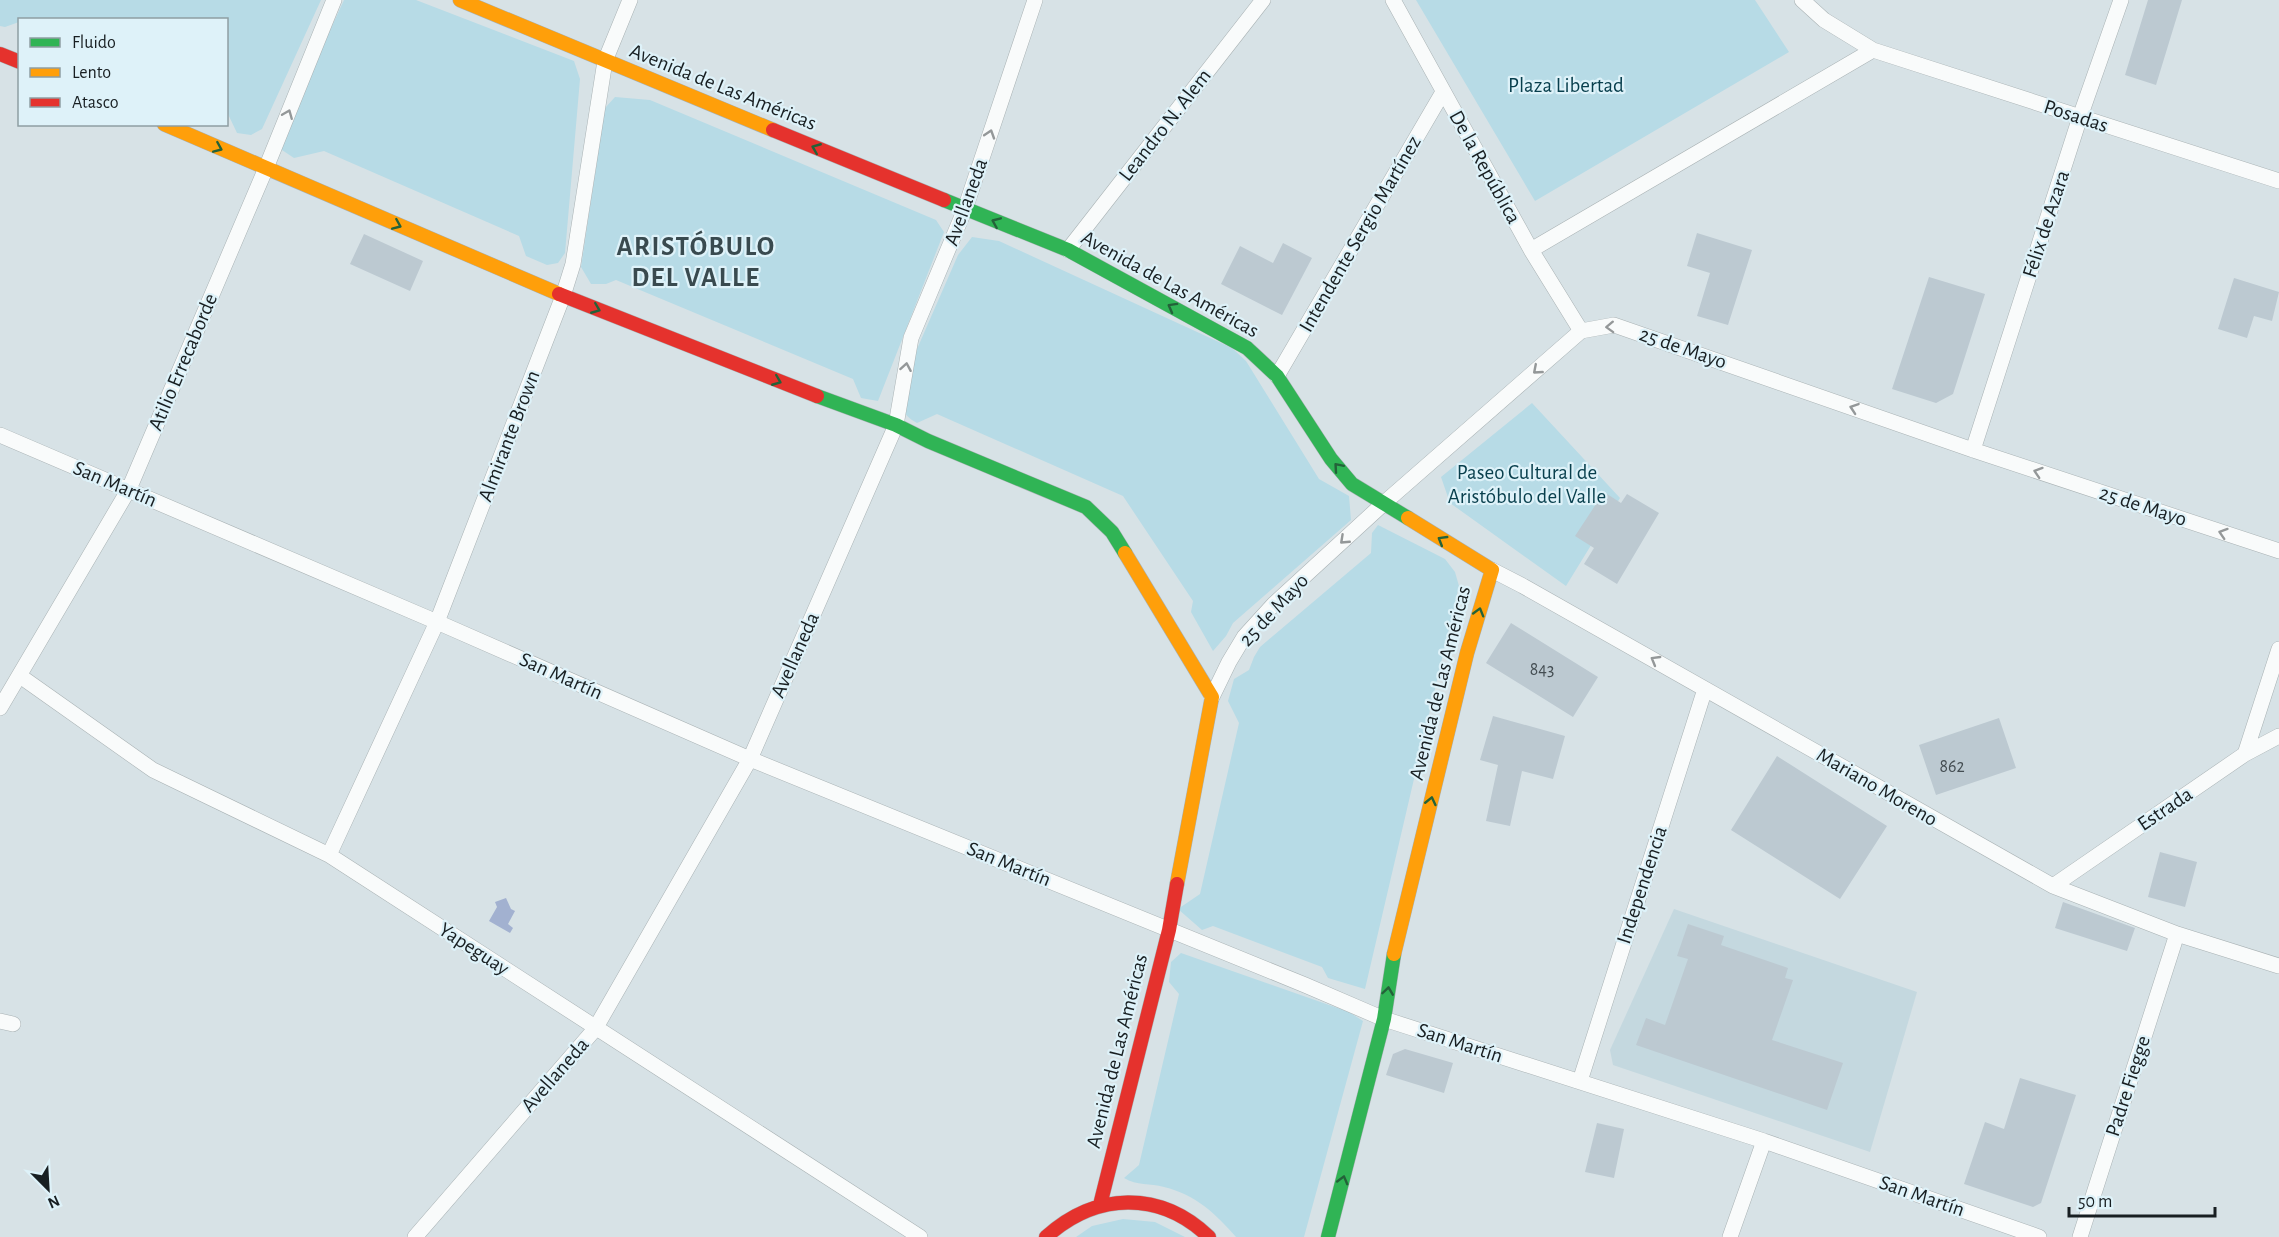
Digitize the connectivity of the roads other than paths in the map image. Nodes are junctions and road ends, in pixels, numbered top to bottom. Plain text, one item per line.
1 (334, 0) edge
2 (460, 0) edge
3 (630, 0) edge
4 (1035, 0) edge
5 (1263, 0) edge
6 (1393, 0) edge
7 (1802, 0) edge
8 (2121, 0) edge
9 (1873, 50) junction
10 (0, 54) edge
11 (18, 61) edge
12 (605, 61) junction
13 (1443, 92) junction
14 (2080, 117) junction
15 (169, 126) edge
16 (266, 168) junction
17 (2279, 181) edge
18 (965, 209) junction
19 (1068, 250) junction
20 (1531, 250) junction
21 (563, 296) junction
22 (1581, 331) junction
23 (1277, 376) junction
24 (896, 425) junction
25 (0, 435) edge
26 (1973, 450) junction
27 (129, 489) junction
28 (1383, 504) junction
29 (2279, 551) edge
30 (1492, 570) junction
31 (437, 622) junction
32 (2279, 649) edge
33 (20, 676) junction
34 (1705, 689) junction
35 (1212, 697) junction
36 (0, 708) edge
37 (2279, 736) edge
38 (2245, 754) junction
39 (750, 759) junction
40 (329, 855) junction
41 (2053, 886) junction
42 (1170, 930) junction
43 (2177, 934) junction
44 (2279, 966) edge
45 (1384, 1019) junction
46 (596, 1029) junction
47 (1580, 1082) junction
48 (1764, 1141) junction
49 (1100, 1205) junction
50 (414, 1237) edge
51 (920, 1237) edge
52 (1046, 1237) edge
53 (1209, 1237) edge
54 (1328, 1237) edge
55 (1730, 1237) edge
56 (2039, 1237) edge
57 (2080, 1237) edge

16 -> 1 street, Atilio Errecaborde
2 - 12 main road, Avenida de Las Américas
3 - 12 street, Almirante Brown
18 -> 4 street, Avellaneda
5 - 19 street, Leandro N. Alem
6 - 13 street, De la República
7 - 9 street, Posadas
8 - 14 street, Félix de Azara
9 - 14 street, Posadas
9 - 20 street
10 - 11 main road
18 -> 12 main road, Avenida de Las Américas
12 - 21 street, Almirante Brown
13 - 20 street, De la República
13 - 23 street, Intendente Sergio Martínez
14 - 17 street, Posadas
14 - 26 street, Félix de Azara
15 -> 16 main road
16 -> 21 main road
16 - 27 street, Atilio Errecaborde
19 -> 18 main road, Avenida de Las Américas
24 -> 18 street, Avellaneda
23 -> 19 main road, Avenida de Las Américas
20 - 22 street, De la República
21 -> 24 main road
21 - 31 street, Almirante Brown
26 -> 22 street, 25 de Mayo
22 -> 28 street, 25 de Mayo
28 -> 23 main road, Avenida de Las Américas
24 - 35 main road
24 - 39 street, Avellaneda
25 - 27 street, San Martín
29 -> 26 street, 25 de Mayo
27 - 31 street, San Martín
27 - 33 street, Atilio Errecaborde
30 -> 28 main road, Avenida de Las Américas
28 -> 35 street, 25 de Mayo
34 -> 30 street, Mariano Moreno
45 -> 30 main road, Avenida de Las Américas
31 - 39 street, San Martín
31 - 40 street, Almirante Brown
32 - 38 street
33 - 36 street, Atilio Errecaborde
33 - 40 street, Yapeguay
34 - 41 street, Mariano Moreno
34 - 47 street, Independencia
35 - 42 main road, Avenida de Las Américas
37 - 38 street, Estrada
38 - 41 street, Estrada
39 - 42 street, San Martín
39 - 46 street, Avellaneda
40 - 46 street, Yapeguay
41 - 43 street, Mariano Moreno
42 - 45 street, San Martín
42 - 49 main road, Avenida de Las Américas
43 - 44 street, Mariano Moreno
43 - 57 street, Padre Fiegge
45 - 47 street, San Martín
54 -> 45 main road, Avenida de Las Américas
46 - 50 street, Avellaneda
46 - 51 street, Yapeguay
47 - 48 street, San Martín
48 - 55 street
48 - 56 street, San Martín
49 - 52 main road
49 - 53 main road

